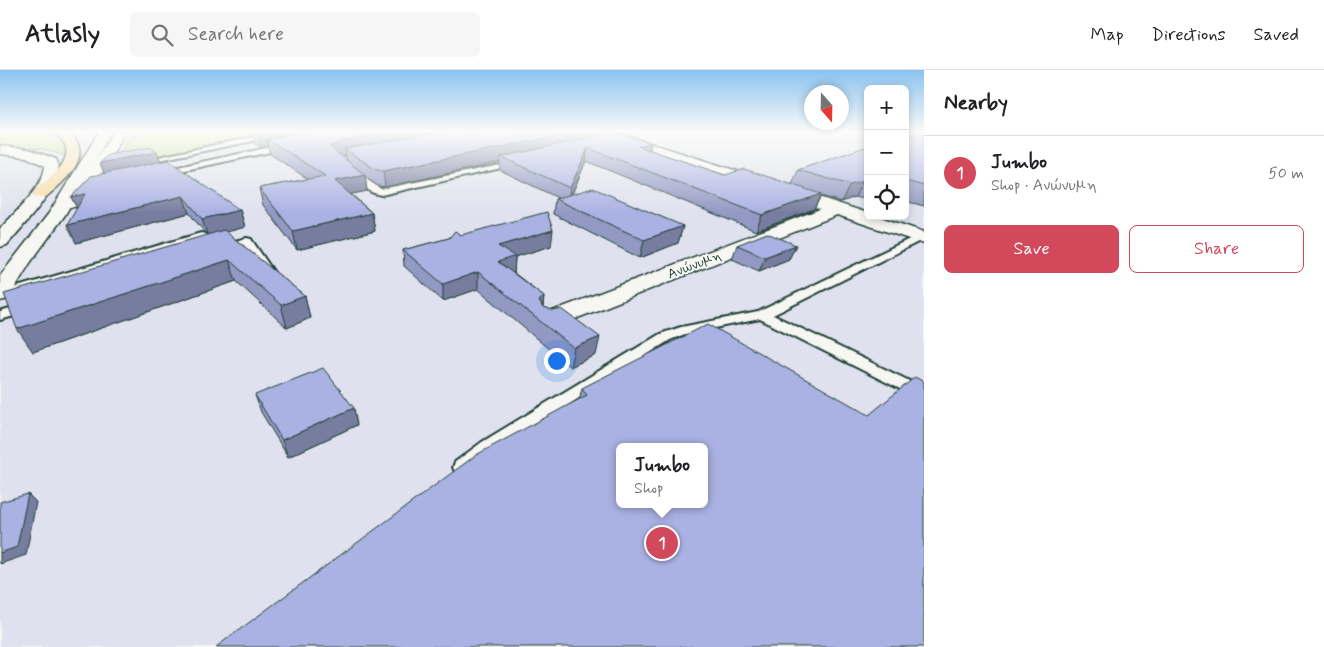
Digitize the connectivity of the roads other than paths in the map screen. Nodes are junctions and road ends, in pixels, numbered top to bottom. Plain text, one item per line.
1 (43, 159) edge
2 (71, 159) edge
3 (88, 159) edge
4 (107, 159) edge
5 (156, 159) edge
6 (229, 159) edge
7 (344, 159) edge
8 (678, 159) edge
9 (525, 162) edge
10 (126, 165) edge
11 (150, 176) edge
12 (34, 201) junction
13 (837, 209) junction
14 (56, 215) junction
15 (0, 225) edge
16 (201, 236) edge
17 (922, 237) edge
18 (0, 242) edge
19 (34, 244) junction
20 (0, 252) edge
21 (202, 253) edge
22 (269, 274) edge
23 (0, 295) edge
24 (46, 302) edge
25 (762, 315) junction
26 (0, 316) edge
27 (551, 320) edge
28 (924, 395) edge
29 (449, 477) edge

1 - 12 street
2 - 12 highway
3 - 14 street
4 - 14 street
5 - 10 lane
6 - 11 lane
7 - 9 lane
8 - 13 street
12 - 15 street
12 - 18 street
13 - 17 street
13 - 27 street, Ανώνυμη
14 - 19 street
16 - 23 lane
17 - 25 lane
18 - 19 street
19 - 20 street
19 - 23 street
21 - 22 lane
24 - 26 lane
25 - 28 lane
25 - 29 lane

